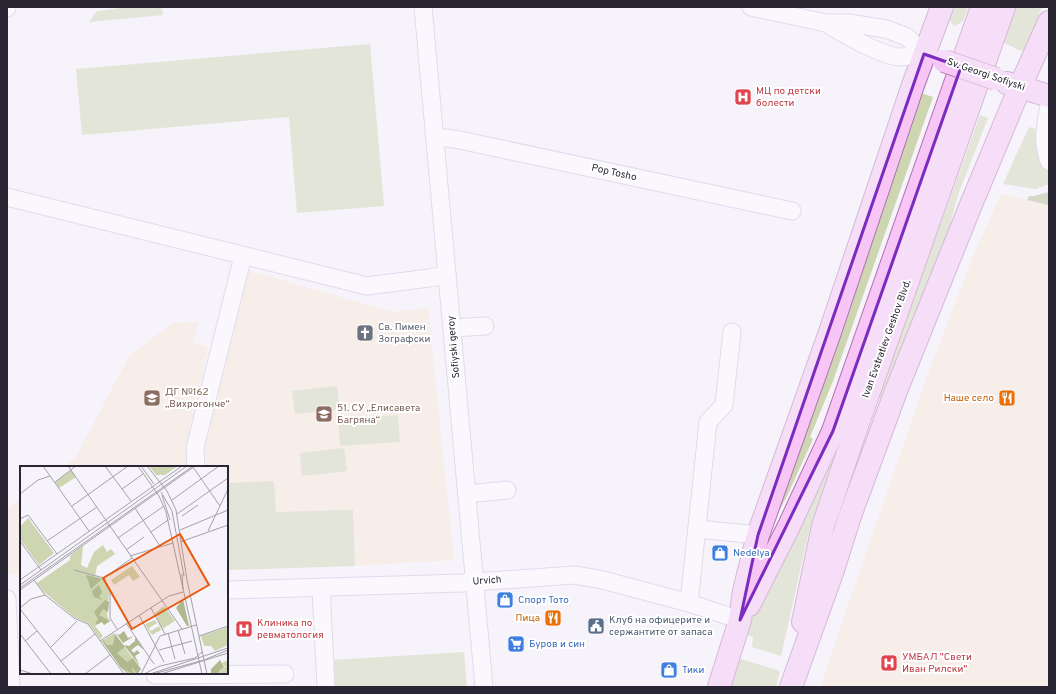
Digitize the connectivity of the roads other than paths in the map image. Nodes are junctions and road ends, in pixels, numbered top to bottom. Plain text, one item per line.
1 (423, 7) edge
2 (751, 7) edge
3 (942, 7) edge
4 (982, 7) edge
5 (1004, 7) edge
6 (780, 10) edge
7 (1049, 22) edge
8 (826, 23) junction
9 (924, 54) junction
10 (1020, 87) junction
11 (1049, 96) edge
12 (1049, 106) edge
13 (435, 137) junction
14 (1049, 162) edge
15 (7, 197) edge
16 (792, 211) dead end
17 (243, 256) junction
18 (447, 275) junction
19 (485, 326) dead end
20 (452, 328) junction
21 (732, 332) dead end
22 (196, 466) edge
23 (507, 490) dead end
24 (467, 494) junction
25 (697, 529) junction
26 (758, 535) junction
27 (474, 582) junction
28 (321, 587) junction
29 (228, 590) edge
30 (20, 596) edge
31 (7, 598) edge
32 (689, 603) junction
33 (740, 620) junction
34 (285, 674) dead end
35 (155, 678) edge
36 (793, 683) edge
37 (11, 687) edge
38 (326, 687) edge
39 (484, 687) edge
40 (719, 687) edge

1 - 13 street, Sofiyski geroy
2 - 6 street
3 - 9 main road, Ivan Evstratiev Geshov Blvd.
4 - 33 main road, Ivan Evstratiev Geshov Blvd.
5 - 36 main road, Ivan Evstratiev Geshov Blvd.
6 - 8 street
7 - 10 main road, Ivan Evstratiev Geshov Blvd.
8 - 9 street
8 - 9 street
9 - 10 main road, Sv. Georgi Sofiyski, bridge
9 - 26 main road, Ivan Evstratiev Geshov Blvd.
10 - 11 main road, Sv. Georgi Sofiyski
10 - 36 main road, Ivan Evstratiev Geshov Blvd.
12 - 14 street
13 - 16 street, Pop Tosho
13 - 18 street, Sofiyski geroy
15 - 17 street
17 - 18 street
17 - 22 street
18 - 20 street, Sofiyski geroy
19 - 20 street
20 - 24 street, Sofiyski geroy
21 - 25 street
23 - 24 street
24 - 27 street, Sofiyski geroy
25 - 26 street
25 - 32 street
26 - 33 main road, Ivan Evstratiev Geshov Blvd.
27 - 28 street, Urvich
27 - 32 street, Urvich
27 - 39 street, Sofiyski geroy
28 - 29 street, Urvich
28 - 38 street
30 - 31 street
31 - 37 street
32 - 33 street, Urvich
33 - 40 main road, Ivan Evstratiev Geshov Blvd.
34 - 35 street

